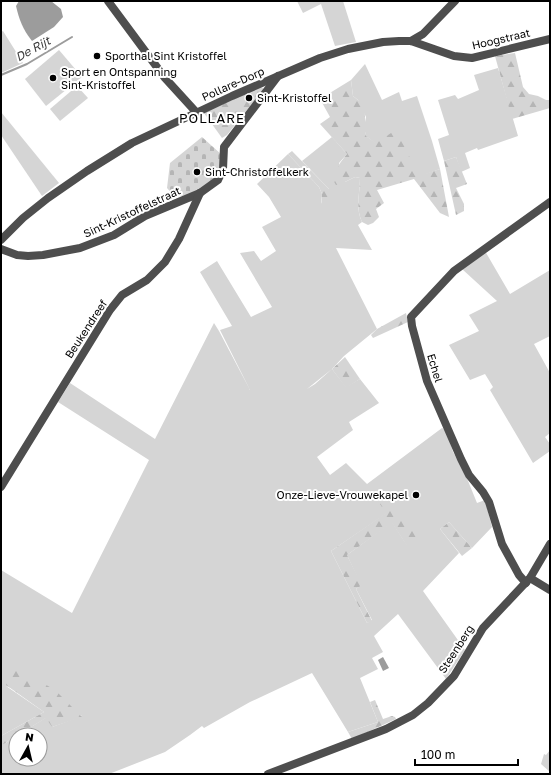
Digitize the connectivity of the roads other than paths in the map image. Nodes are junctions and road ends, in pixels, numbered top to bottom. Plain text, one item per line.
1 (108, 1) edge
2 (455, 1) edge
3 (550, 39) edge
4 (411, 41) junction
5 (279, 75) junction
6 (196, 112) junction
7 (200, 193) junction
8 (550, 202) edge
9 (1, 240) edge
10 (1, 249) edge
11 (1, 487) edge
12 (550, 544) edge
13 (528, 581) junction
14 (550, 590) edge
15 (268, 774) edge

1 - 6 street
2 - 4 street
3 - 4 street, Hoogstraat
4 - 5 street, Pollare-Dorp
5 - 6 street, Pollare-Dorp
5 - 7 street, Sint-Kristoffelstraat
6 - 9 street, Pollare-Dorp
7 - 10 street, Sint-Kristoffelstraat
7 - 11 street, Beukendreef
8 - 13 street, Echel
12 - 13 street, Steenberg
13 - 14 street
13 - 15 street, Steenberg

